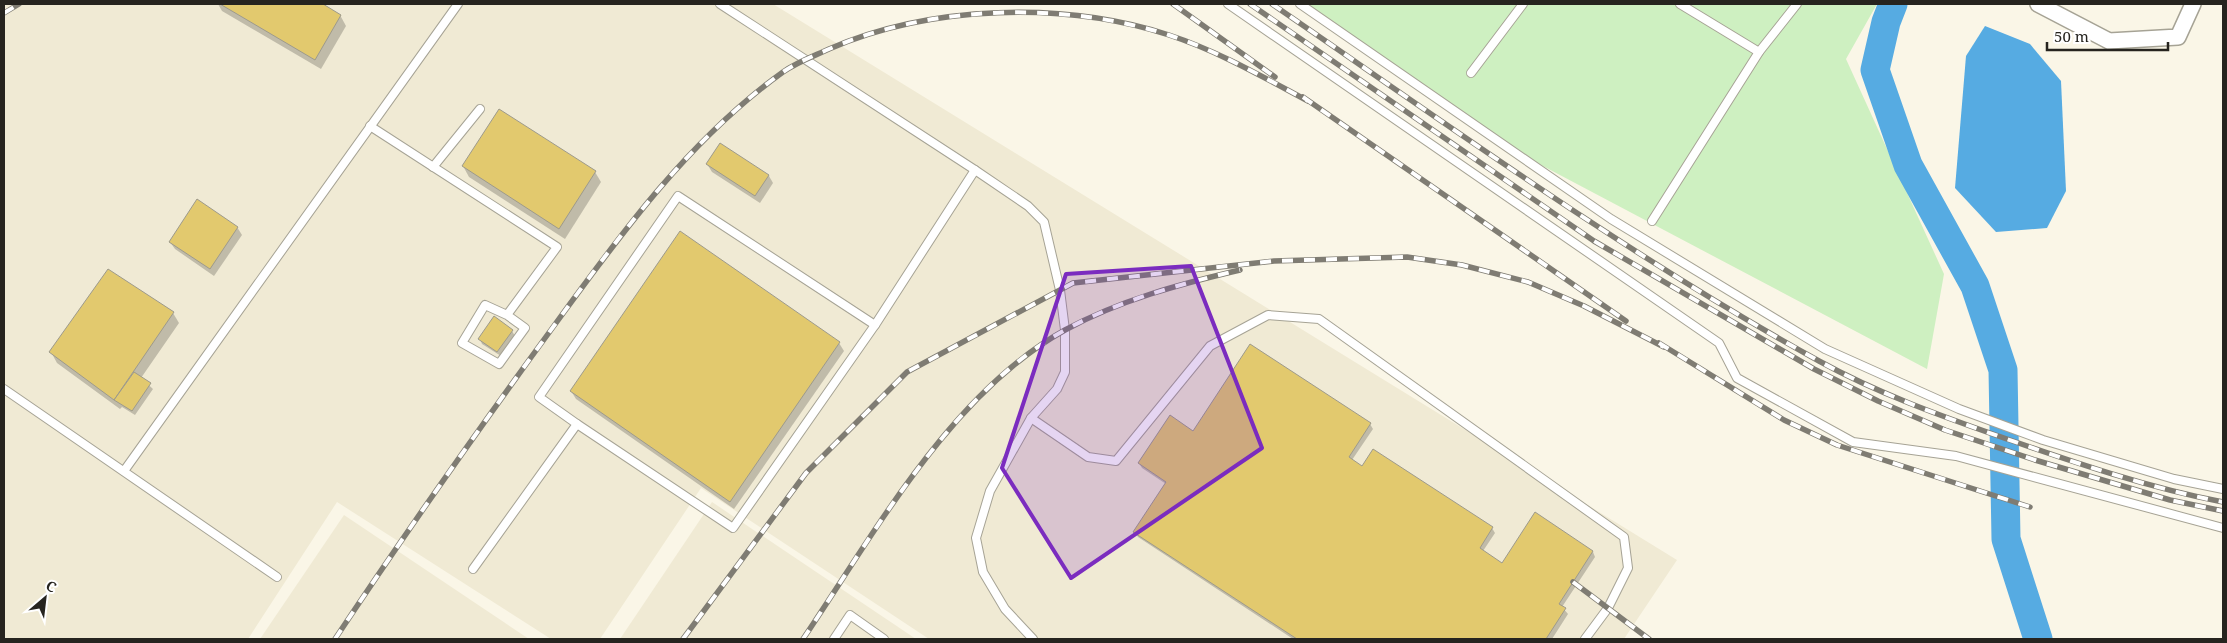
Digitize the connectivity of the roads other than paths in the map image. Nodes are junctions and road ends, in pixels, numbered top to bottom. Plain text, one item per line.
1 (458, 4) edge
2 (720, 4) edge
3 (1228, 4) edge
4 (1300, 4) edge
5 (1524, 4) edge
6 (1680, 4) edge
7 (1797, 4) edge
8 (2038, 4) edge
9 (2193, 4) edge
10 (1759, 52) junction
11 (1471, 73) dead end
12 (480, 109) dead end
13 (370, 126) junction
14 (433, 167) junction
15 (975, 170) junction
16 (1652, 221) dead end
17 (507, 315) junction
18 (875, 325) junction
19 (4, 389) edge
20 (1031, 418) junction
21 (577, 424) junction
22 (124, 471) junction
23 (2223, 490) edge
24 (2223, 528) edge
25 (473, 569) dead end
26 (277, 577) dead end
27 (834, 639) edge
28 (884, 639) edge
29 (1033, 639) edge
30 (1585, 639) edge

1 - 13 lane
2 - 15 lane
3 - 24 lane
4 - 23 lane
5 - 11 lane
6 - 10 lane
7 - 10 lane
8 - 9 street
10 - 16 lane
12 - 14 lane
13 - 14 lane
13 - 22 lane
14 - 17 lane
15 - 18 lane
15 - 20 lane
17 - 17 lane
18 - 21 lane
18 - 21 lane
19 - 22 lane
20 - 29 lane
20 - 30 lane
21 - 25 lane
22 - 26 lane
27 - 28 lane

